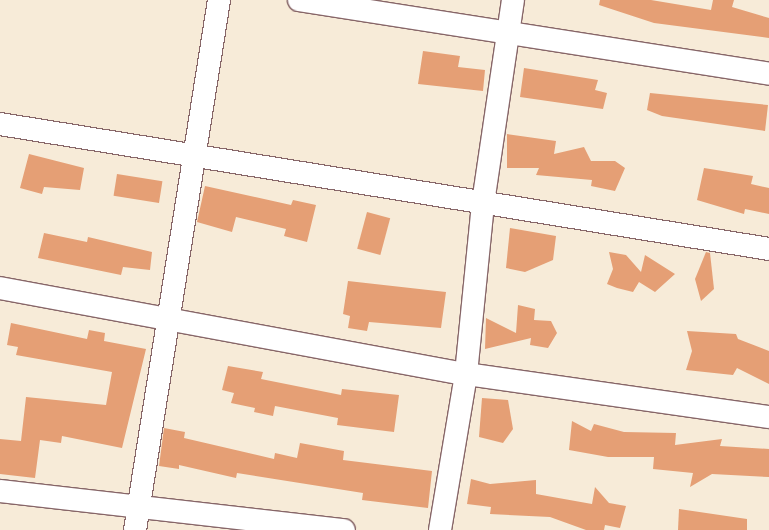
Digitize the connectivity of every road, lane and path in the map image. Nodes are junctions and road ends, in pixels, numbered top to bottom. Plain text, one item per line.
1 (219, 0) edge
2 (299, 0) edge
3 (512, 0) edge
4 (508, 33) junction
5 (769, 74) edge
6 (0, 124) edge
7 (194, 155) junction
8 (483, 202) junction
9 (769, 249) edge
10 (0, 288) edge
11 (166, 318) junction
12 (466, 374) junction
13 (769, 417) edge
14 (0, 491) edge
15 (138, 507) junction
16 (135, 530) edge
17 (344, 530) edge
18 (440, 530) edge

1 - 7 street
2 - 4 street
3 - 4 street
4 - 5 street
4 - 8 street
6 - 7 street
7 - 8 street
7 - 11 street
8 - 9 street
8 - 12 street
10 - 11 street
11 - 12 street
11 - 15 street
12 - 13 street
12 - 18 street
14 - 15 street
15 - 16 street
15 - 17 street

